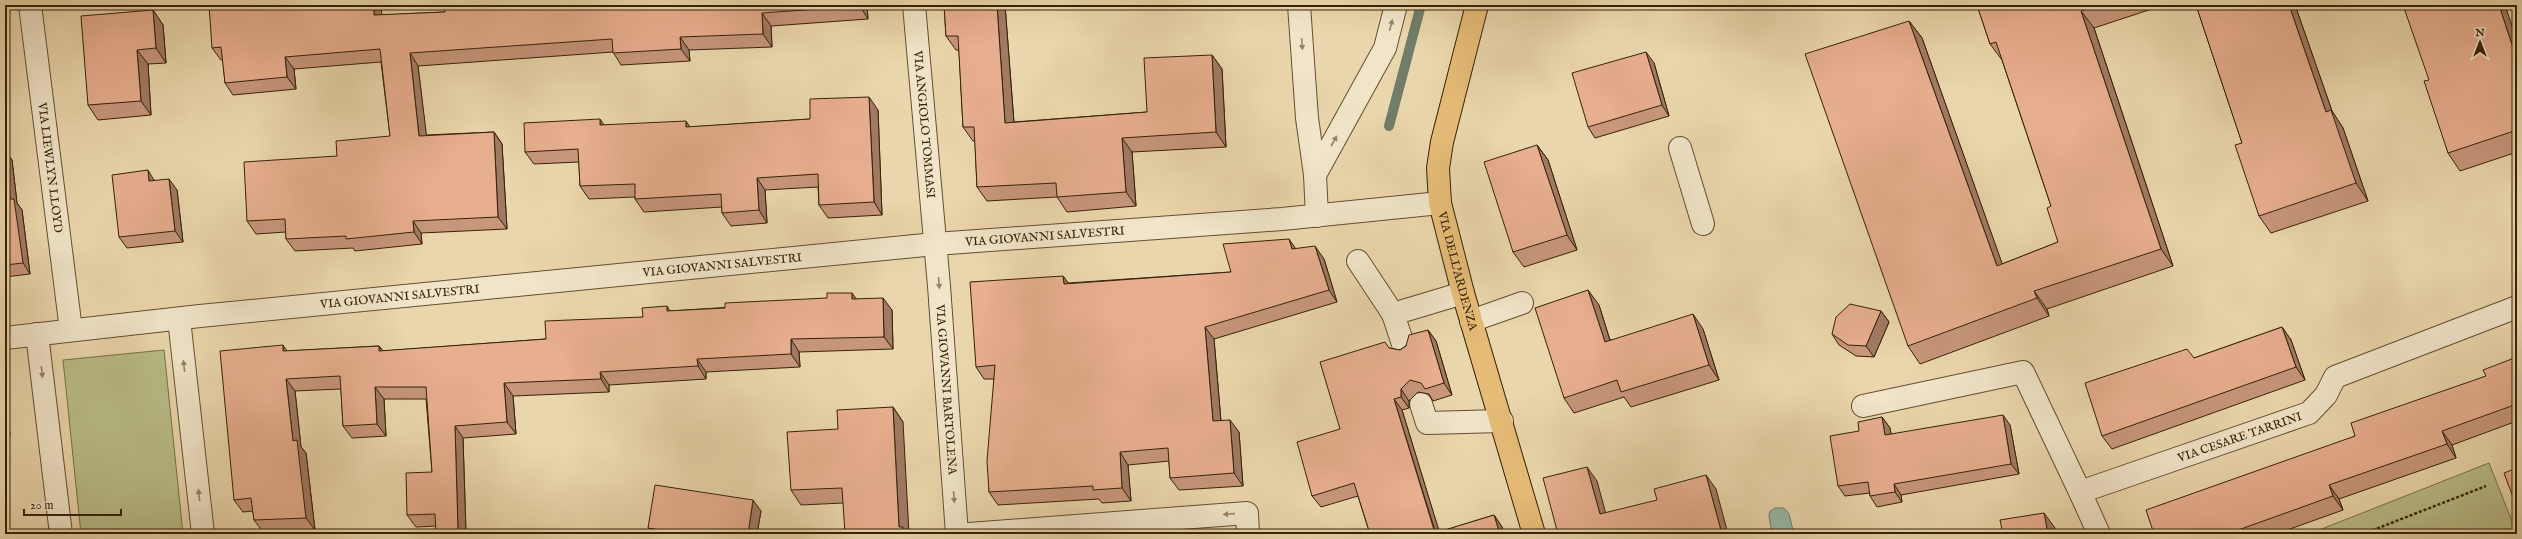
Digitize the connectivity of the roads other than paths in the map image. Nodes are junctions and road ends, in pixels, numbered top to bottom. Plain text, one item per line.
1 (30, 5) edge
2 (914, 5) edge
3 (1299, 5) edge
4 (1396, 5) edge
5 (1477, 5) edge
6 (1680, 148) dead end
7 (1315, 175) junction
8 (1440, 203) junction
9 (1317, 216) junction
10 (1703, 224) dead end
11 (935, 244) junction
12 (1358, 260) dead end
13 (1463, 293) junction
14 (1522, 304) dead end
15 (2517, 307) edge
16 (1393, 314) junction
17 (179, 318) junction
18 (1471, 321) junction
19 (71, 330) junction
20 (37, 334) junction
21 (5, 338) edge
22 (1405, 350) edge
23 (1422, 404) dead end
24 (1862, 406) dead end
25 (1502, 421) junction
26 (2080, 492) junction
27 (61, 534) edge
28 (203, 534) edge
29 (957, 534) edge
30 (969, 534) edge
31 (1248, 534) edge
32 (1534, 534) edge
33 (2099, 534) edge

1 - 19 street, VIA LIEWLYN LLOYD
2 - 11 street, VIA ANGIOLO TOMMASI
3 -> 7 street
7 -> 4 street
5 - 8 main road, VIA DELL'ARDENZA
6 - 10 street
7 - 9 street
8 - 9 street, VIA GIOVANNI SALVESTRI
8 - 13 main road, VIA DELL'ARDENZA
9 - 11 street, VIA GIOVANNI SALVESTRI
11 - 17 street, VIA GIOVANNI SALVESTRI
11 -> 29 street, VIA GIOVANNI BARTOLENA
12 - 16 street
13 - 16 street
13 - 18 main road, VIA DELL'ARDENZA
14 - 18 street
15 - 26 street, VIA CESARE TARRINI
16 - 22 street
17 - 19 street, VIA GIOVANNI SALVESTRI
28 -> 17 street
18 - 25 main road, VIA DELL'ARDENZA
19 - 20 street, VIA GIOVANNI SALVESTRI
20 - 21 street, VIA GIOVANNI SALVESTRI
20 -> 27 street
23 - 25 street
24 - 26 street
25 - 32 main road, VIA DELL'ARDENZA
26 - 33 street
31 -> 30 street

